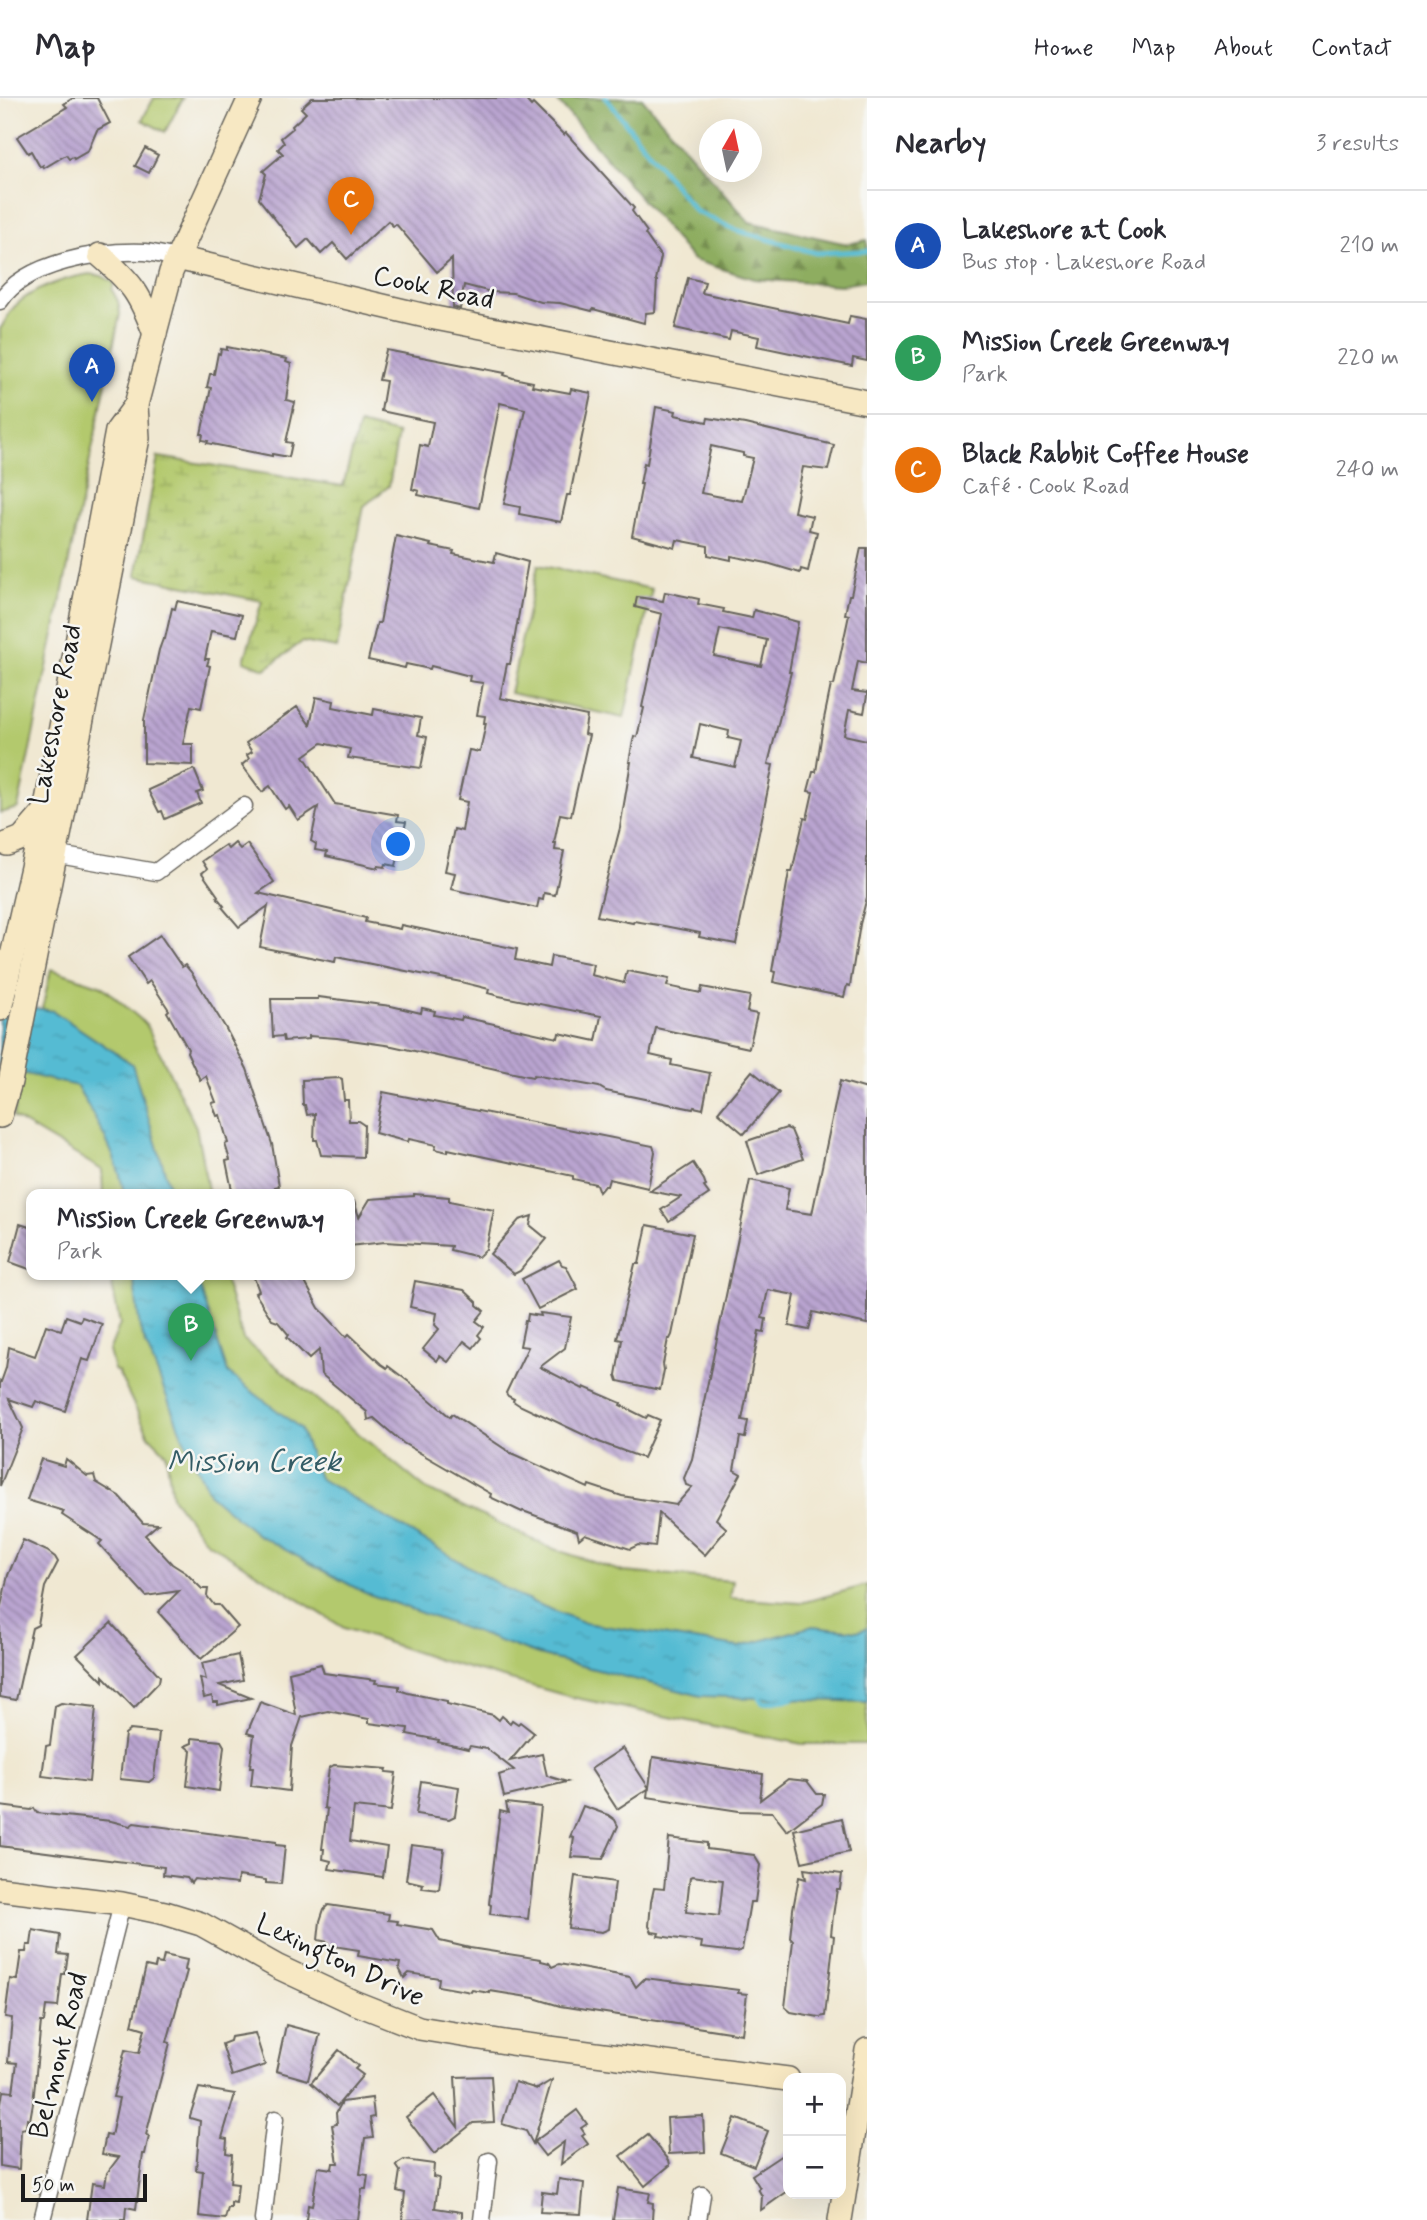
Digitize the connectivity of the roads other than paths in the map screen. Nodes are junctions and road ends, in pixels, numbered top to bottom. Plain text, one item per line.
1 (250, 98) edge
2 (100, 255) junction
3 (177, 258) junction
4 (0, 301) edge
5 (155, 334) junction
6 (867, 402) edge
7 (78, 688) junction
8 (244, 806) dead end
9 (44, 810) junction
10 (4, 843) edge
11 (45, 853) junction
12 (0, 1009) edge
13 (0, 1116) edge
14 (0, 1889) edge
15 (122, 1904) junction
16 (867, 2050) edge
17 (783, 2078) edge
18 (857, 2089) edge
19 (275, 2119) dead end
20 (489, 2161) dead end
21 (702, 2195) dead end
22 (42, 2220) edge
23 (263, 2220) edge
24 (482, 2220) edge
25 (698, 2220) edge
26 (840, 2220) edge

1 - 3 main road, Lakeshore Road
2 - 3 street, Cook Road
2 - 4 street, Cook Road
2 - 5 main road
3 - 5 main road, Lakeshore Road
3 - 6 main road, Cook Road
5 - 7 main road, Lakeshore Road
7 - 9 main road, Lakeshore Road
7 - 11 main road, Lakeshore Road
8 - 11 street
9 - 10 main road
9 - 11 main road, Lakeshore Road
10 - 11 street
11 - 12 main road, Lakeshore Road
11 - 13 main road, Lakeshore Road
14 - 15 main road, Lexington Drive
15 - 17 main road, Lexington Drive
15 - 22 street, Belmont Road
16 - 18 main road
18 - 26 main road
19 - 23 street
20 - 24 street
21 - 25 street

